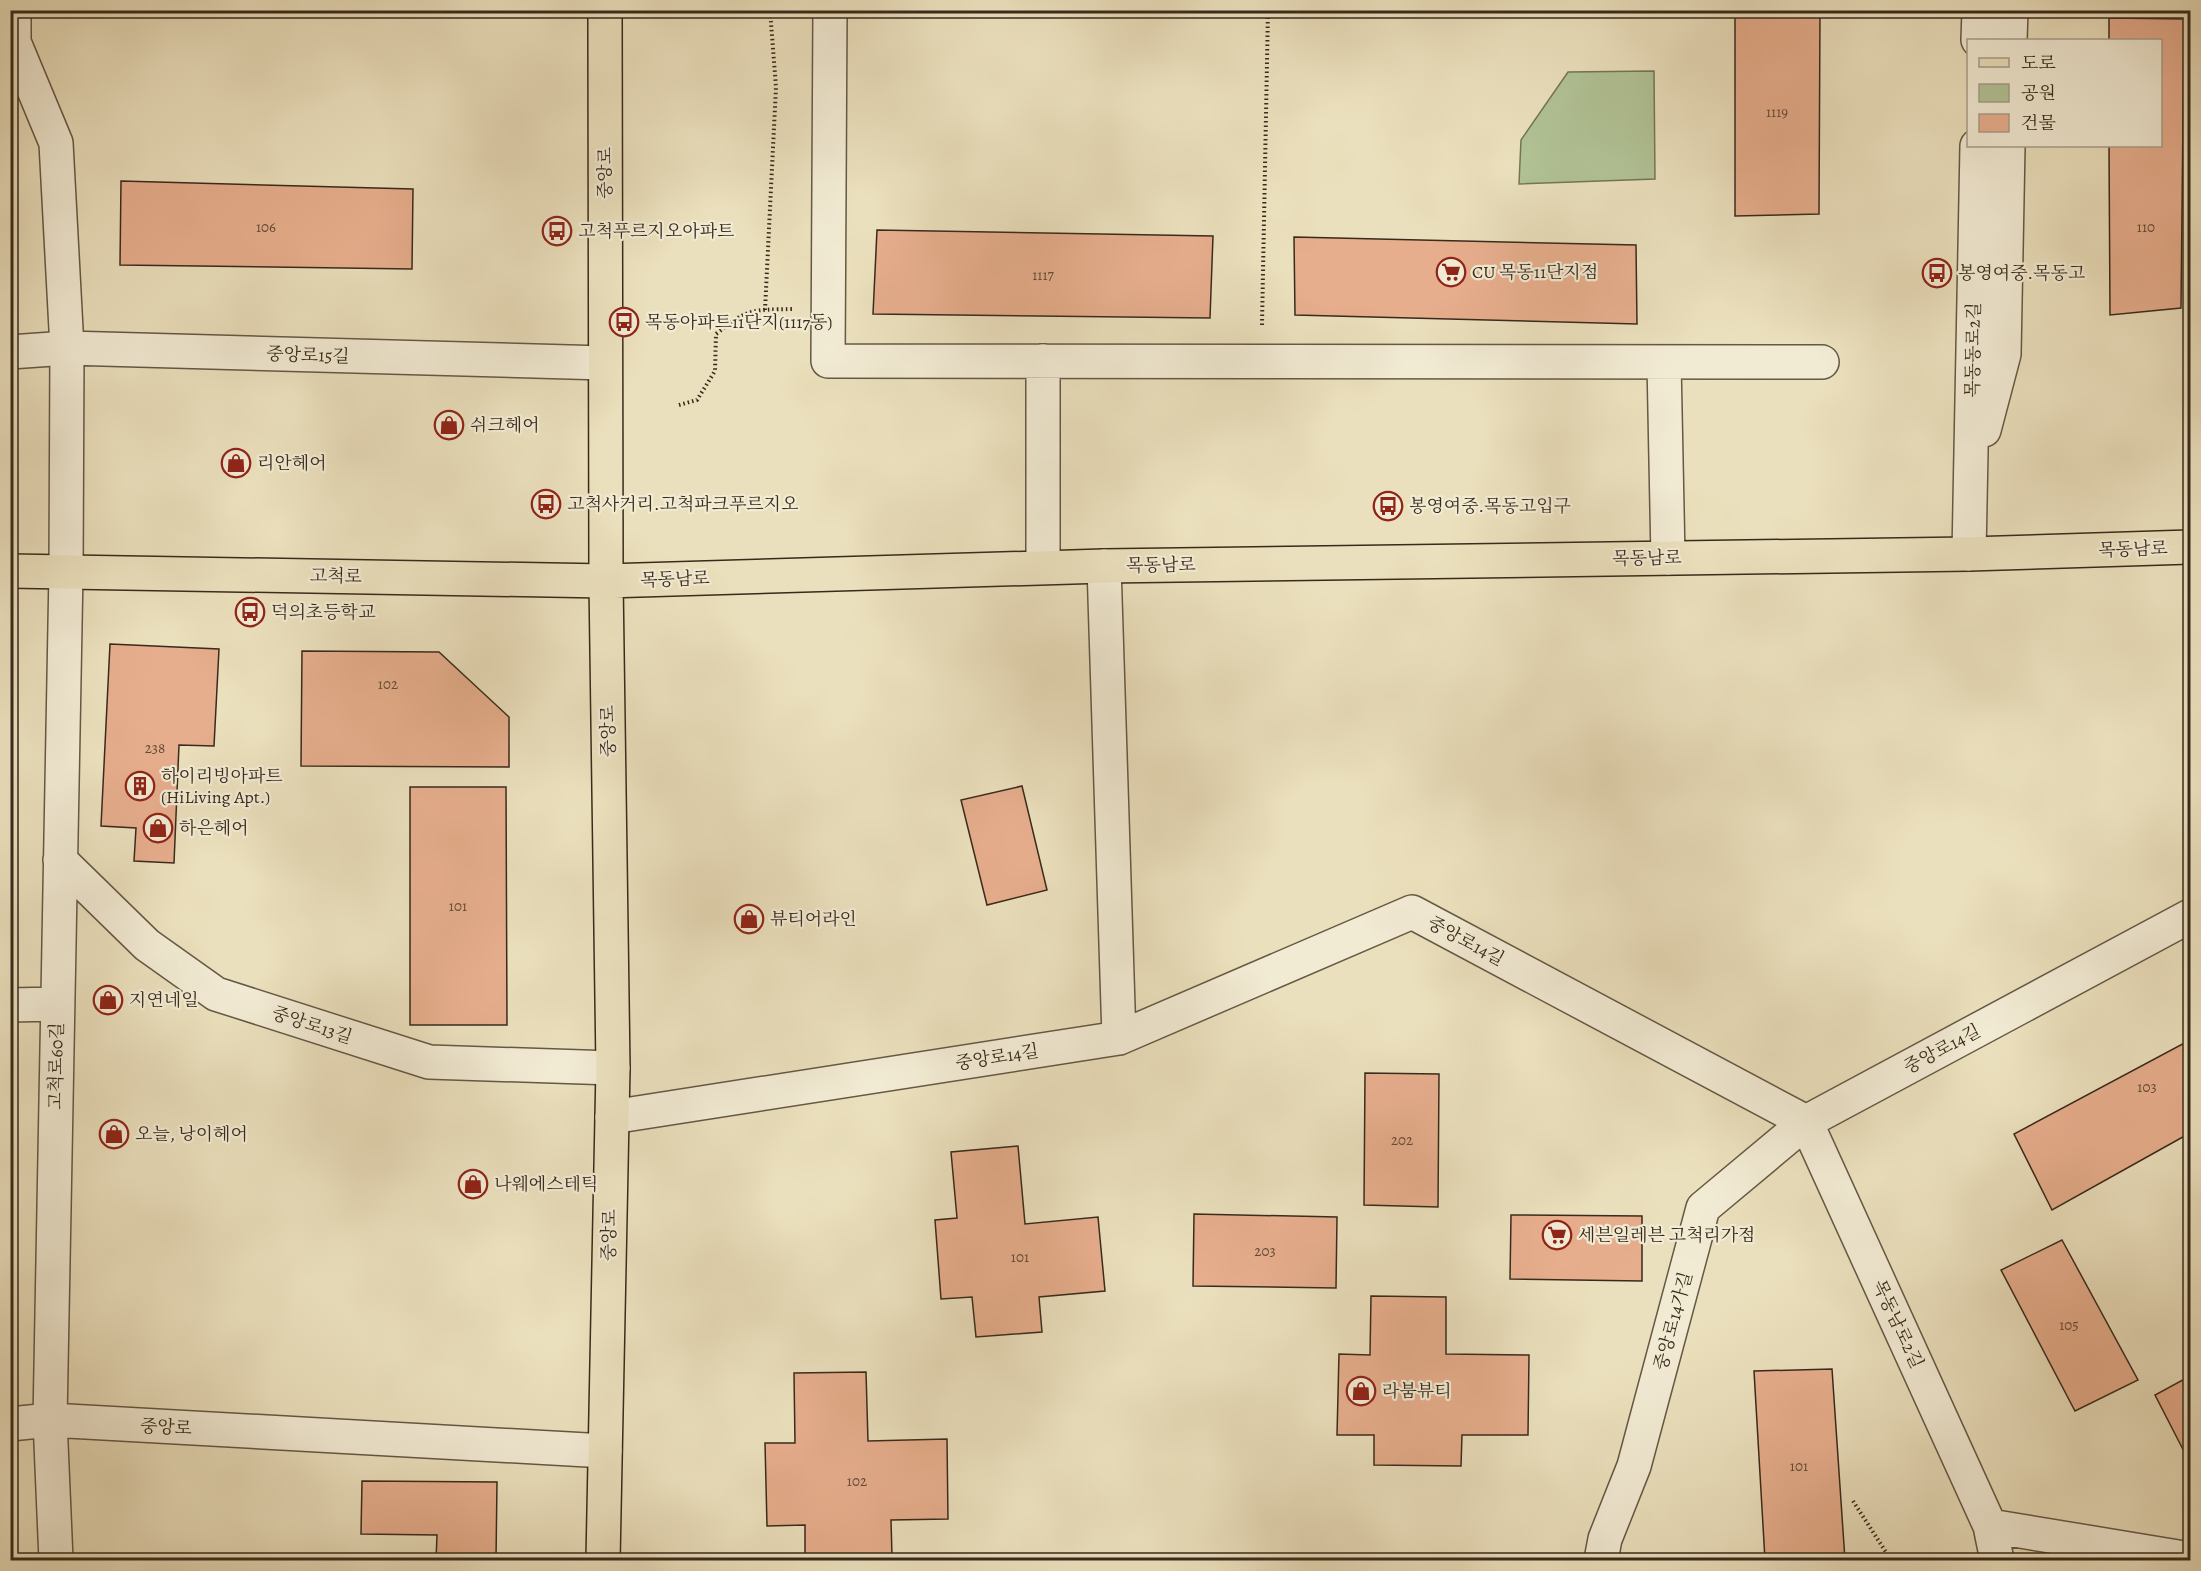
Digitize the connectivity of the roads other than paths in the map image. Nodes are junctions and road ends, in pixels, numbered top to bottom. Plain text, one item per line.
1 (14, 10) edge
2 (605, 10) edge
3 (830, 10) edge
4 (1979, 10) edge
5 (2011, 10) edge
6 (1978, 39) edge
7 (2010, 39) edge
8 (1977, 147) edge
9 (2008, 147) edge
10 (67, 348) junction
11 (10, 352) edge
12 (1043, 361) junction
13 (1664, 362) junction
14 (1822, 362) dead end
15 (605, 363) junction
16 (1971, 484) junction
17 (2190, 547) edge
18 (1969, 554) junction
19 (1668, 558) junction
20 (1104, 566) junction
21 (1043, 567) junction
22 (10, 571) edge
23 (66, 572) junction
24 (606, 581) junction
25 (60, 860) junction
26 (2190, 916) edge
27 (57, 1004) junction
28 (10, 1005) edge
29 (1119, 1038) junction
30 (613, 1068) junction
31 (612, 1117) junction
32 (1806, 1122) junction
33 (50, 1420) junction
34 (10, 1424) edge
35 (605, 1451) junction
36 (1990, 1526) junction
37 (2190, 1559) edge
38 (56, 1560) edge
39 (603, 1560) edge
40 (1601, 1560) edge
41 (1997, 1560) edge

1 - 10 street
2 - 15 main road, 중앙로
3 - 12 street
4 - 6 street
5 - 7 street
8 - 16 street, 목동동로2길
9 - 16 street
10 - 11 street, 중앙로15길
10 - 15 street, 중앙로15길
10 - 23 street
12 - 13 street
12 - 21 street
13 - 14 street
13 - 19 street
15 - 24 main road, 중앙로
16 - 18 street, 목동동로2길
17 - 18 main road, 목동남로
18 - 19 main road, 목동남로
19 - 20 main road, 목동남로
20 - 21 main road, 목동남로
20 - 29 street, 목동남로
21 - 24 main road, 목동남로
22 - 23 main road, 고척로
23 - 24 main road, 고척로
23 - 25 street, 고척로60길
24 - 30 main road, 중앙로
25 - 27 street, 고척로60길
25 - 30 street, 중앙로13길
26 - 32 street, 중앙로14길
27 - 28 street
27 - 33 street, 고척로60길
29 - 31 street, 중앙로14길
29 - 32 street, 중앙로14길
30 - 31 main road, 중앙로
31 - 35 main road, 중앙로
32 - 36 street, 목동남로2길
32 - 40 street, 중앙로14가길
33 - 34 street, 중앙로
33 - 35 street, 중앙로
33 - 38 street, 고척로60길
35 - 39 main road, 중앙로
36 - 37 street
36 - 41 street, 목동남로2길

